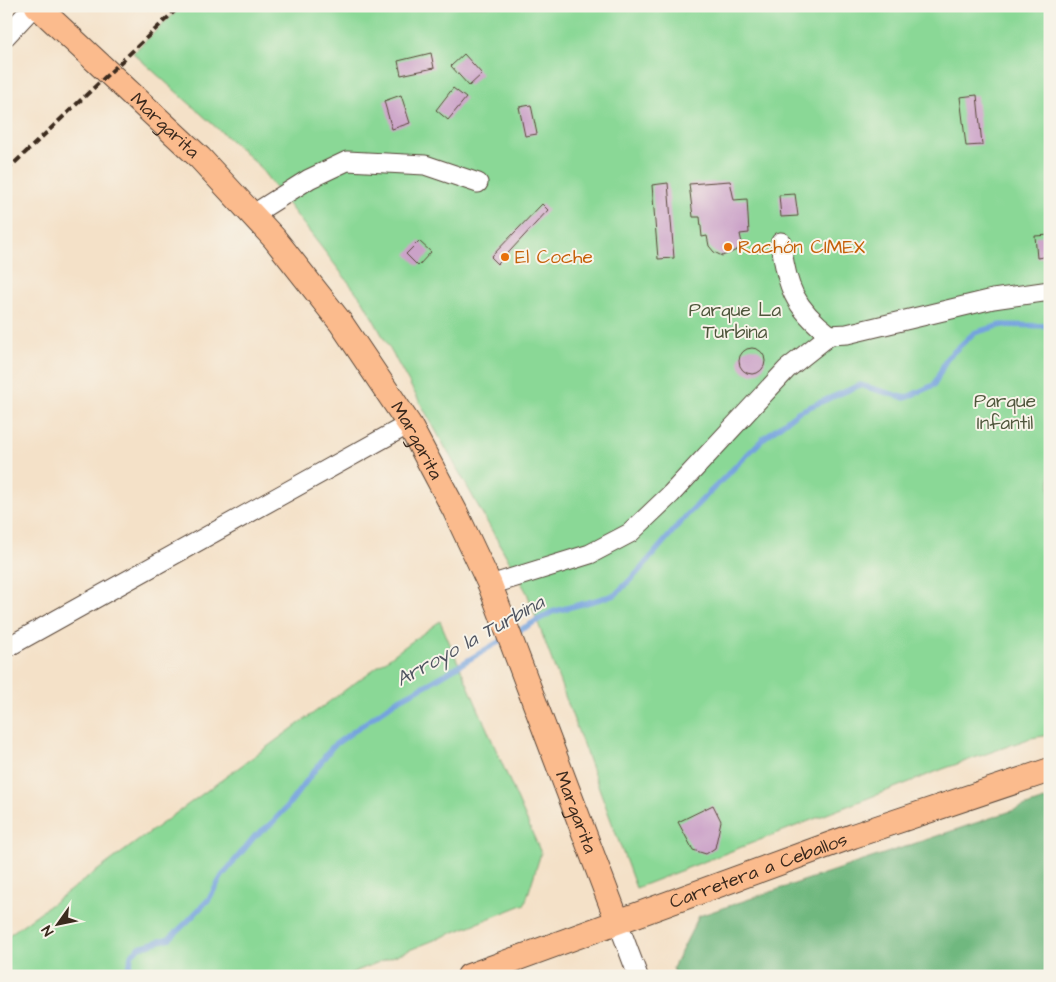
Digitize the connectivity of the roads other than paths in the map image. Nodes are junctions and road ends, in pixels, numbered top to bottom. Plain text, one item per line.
1 (35, 6) edge
2 (6, 36) edge
3 (478, 184) dead end
4 (252, 215) junction
5 (781, 242) dead end
6 (1050, 291) edge
7 (830, 335) junction
8 (409, 424) junction
9 (490, 585) junction
10 (6, 648) edge
11 (1050, 770) edge
12 (617, 920) junction
13 (468, 976) edge
14 (638, 976) edge

1 - 2 street
1 - 4 main road, Margarita
3 - 4 street
4 - 8 main road, Margarita
5 - 7 street
6 - 7 street
7 - 9 street
8 - 9 main road, Margarita
8 - 10 street
9 - 12 main road, Margarita
11 - 12 main road, Carretera a Ceballos
12 - 13 main road, Carretera a Ceballos
12 - 14 street, Margarita

